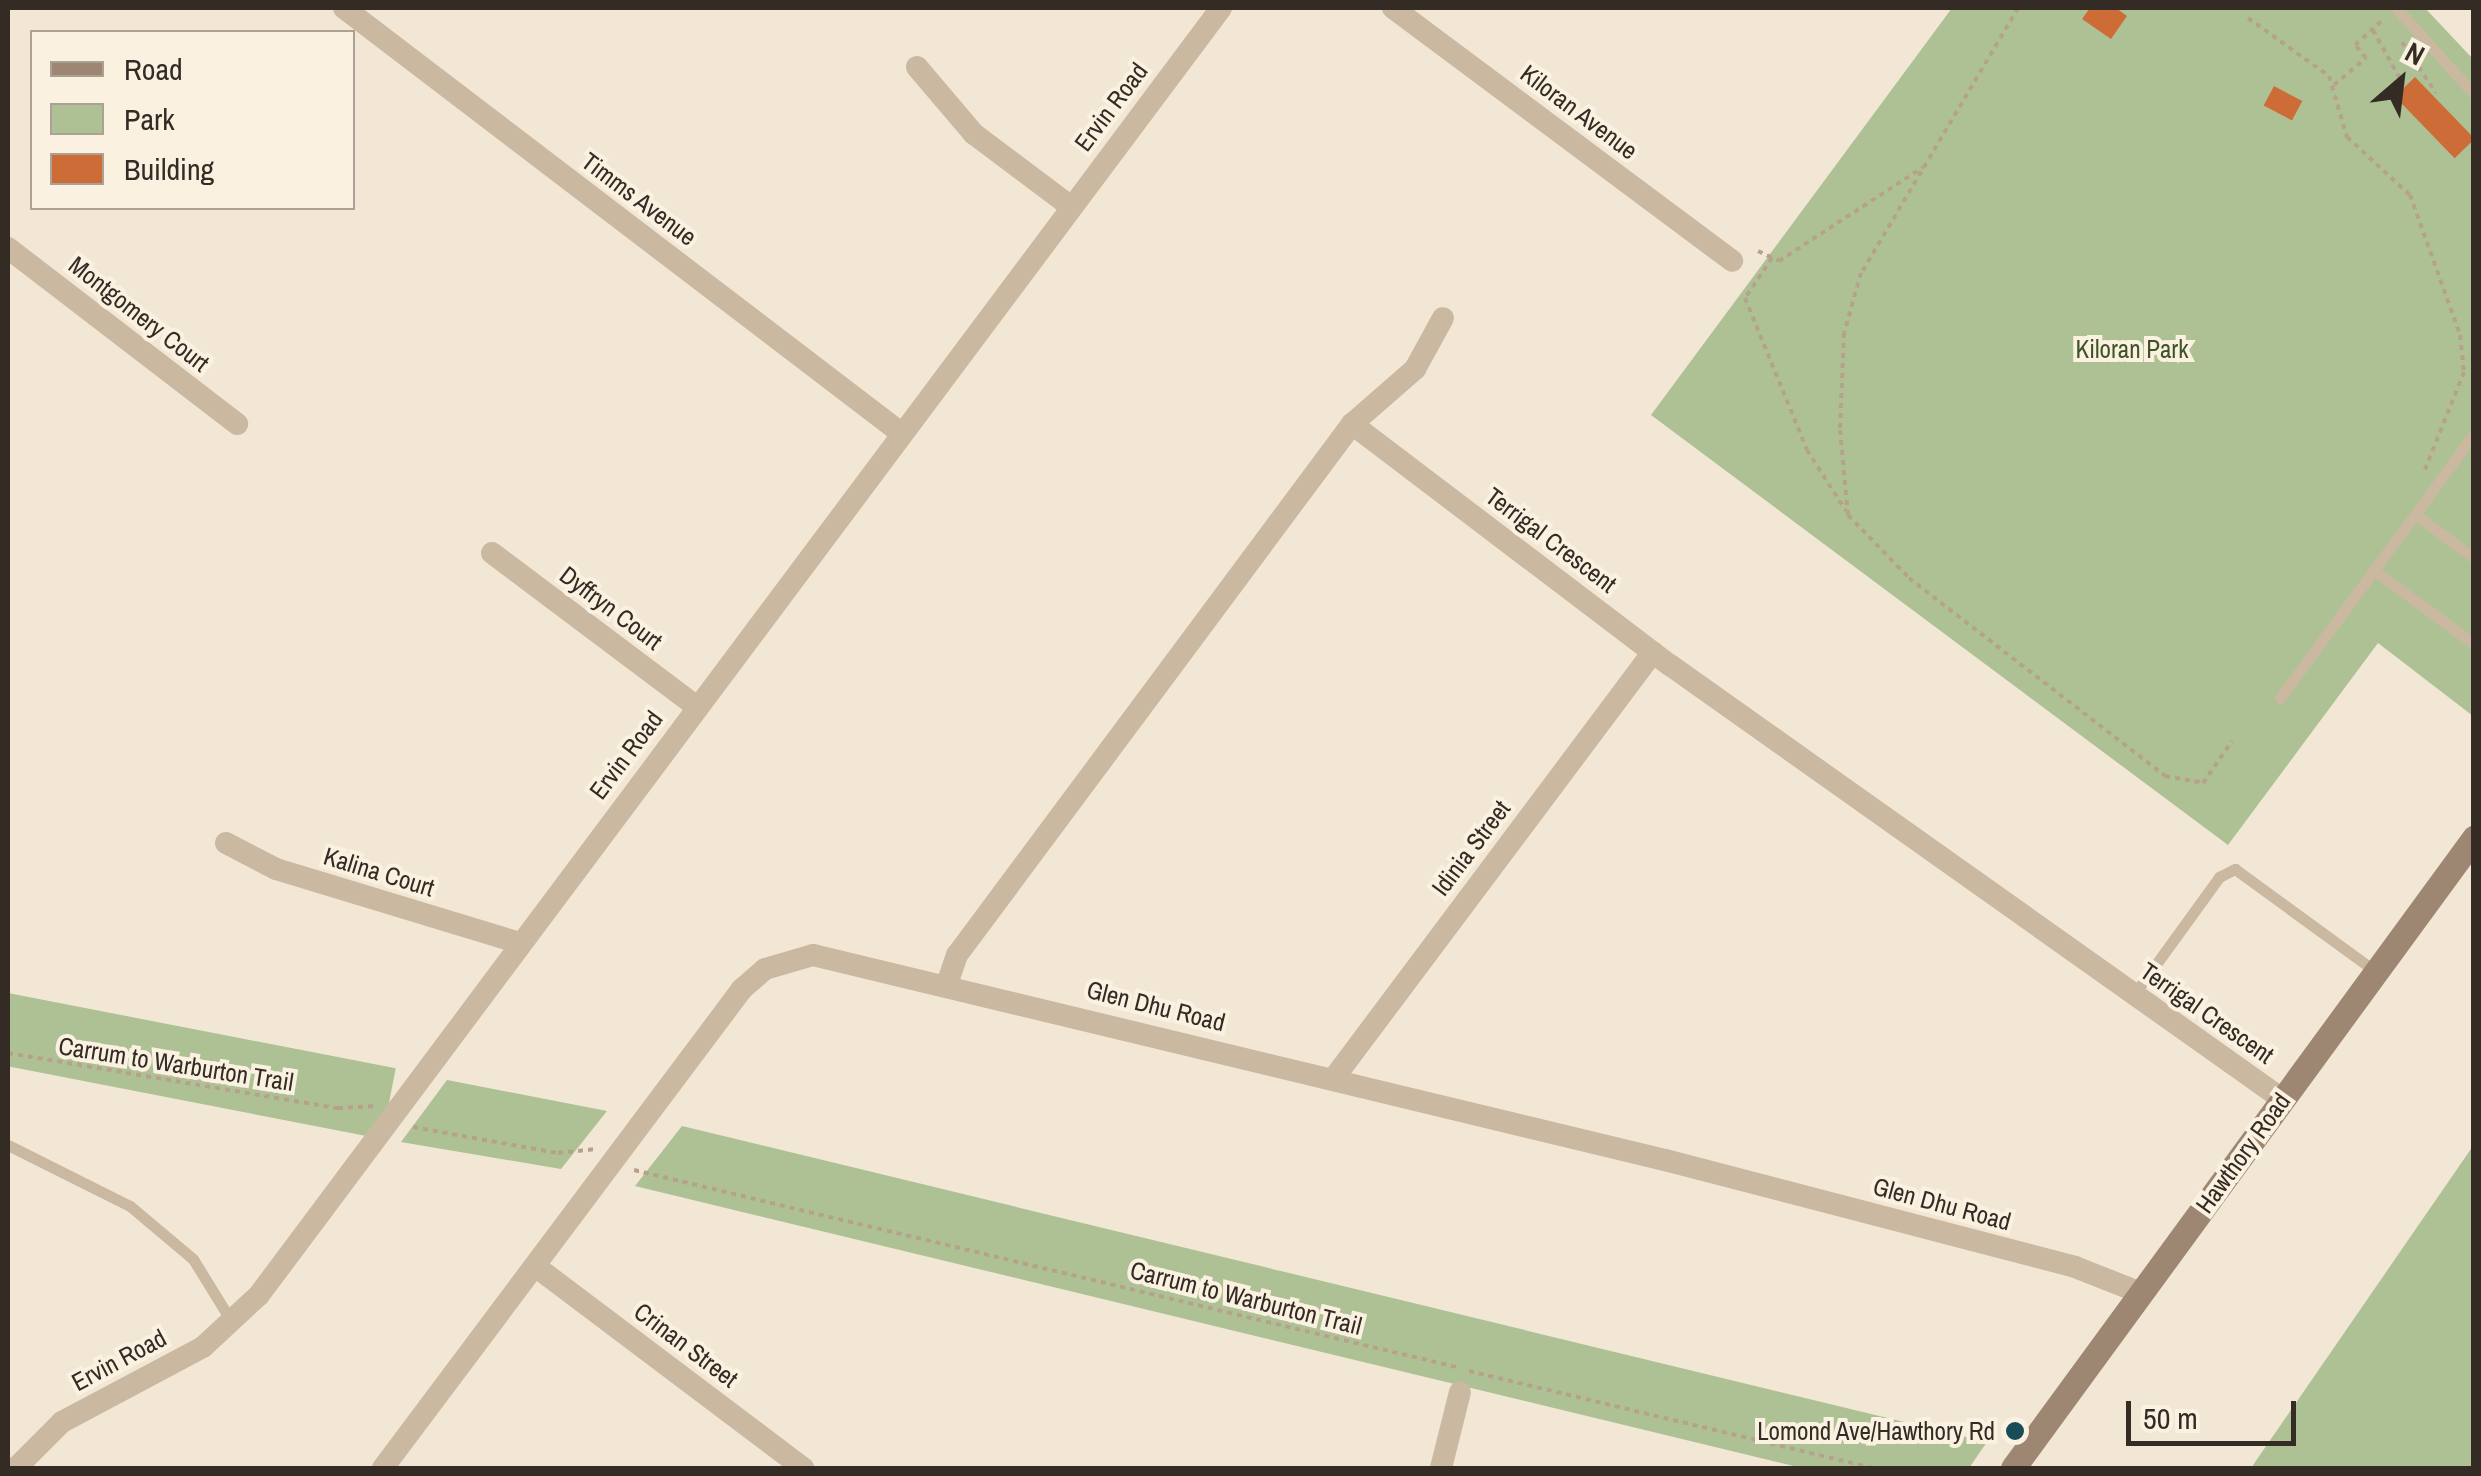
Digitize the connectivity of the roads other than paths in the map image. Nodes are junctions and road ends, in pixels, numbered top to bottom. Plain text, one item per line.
1 (344, 8) edge
2 (1221, 8) edge
3 (1393, 8) edge
4 (2396, 8) edge
5 (918, 67) dead end
6 (2474, 94) edge
7 (1070, 206) junction
8 (8, 248) edge
9 (1732, 261) dead end
10 (1443, 318) dead end
11 (237, 424) dead end
12 (1352, 424) junction
13 (902, 433) junction
14 (2474, 434) edge
15 (2416, 515) junction
16 (492, 553) dead end
17 (2474, 558) edge
18 (2375, 570) junction
19 (2474, 644) edge
20 (1653, 652) junction
21 (2280, 698) dead end
22 (697, 707) junction
23 (2474, 838) edge
24 (226, 843) dead end
25 (519, 943) junction
26 (2375, 970) junction
27 (947, 984) junction
28 (2133, 996) junction
29 (1334, 1078) junction
30 (2282, 1099) junction
31 (8, 1145) edge
32 (536, 1266) junction
33 (2141, 1293) junction
34 (234, 1326) junction
35 (1460, 1392) dead end
36 (16, 1468) edge
37 (383, 1468) edge
38 (804, 1468) edge
39 (1441, 1468) edge
40 (2013, 1468) edge

1 - 13 street, Timms Avenue
2 - 7 street, Ervin Road
3 - 9 street, Kiloran Avenue
4 - 6 lane
5 - 7 street
7 - 13 street, Ervin Road
8 - 11 street, Montgomery Court
10 - 12 street
12 - 20 street, Terrigal Crescent
12 - 27 street
13 - 22 street, Ervin Road
14 - 15 lane
15 - 17 lane
15 - 18 lane
16 - 22 street, Dyffryn Court
18 - 19 lane
18 - 21 lane
20 - 28 street, Terrigal Crescent
20 - 29 street, Idinia Street
22 - 25 street, Ervin Road
23 - 26 main road, Hawthory Road
24 - 25 street, Kalina Court
25 - 34 street, Ervin Road
26 - 28 lane
26 - 30 main road, Hawthory Road
27 - 29 street, Glen Dhu Road
27 - 32 street, Glen Dhu Road
28 - 30 street, Terrigal Crescent
29 - 33 street, Glen Dhu Road
30 - 33 main road, Hawthory Road
31 - 34 lane
32 - 37 street, Glen Dhu Road
32 - 38 street, Crinan Street
33 - 40 main road, Hawthory Road
34 - 36 street, Ervin Road
35 - 39 street

